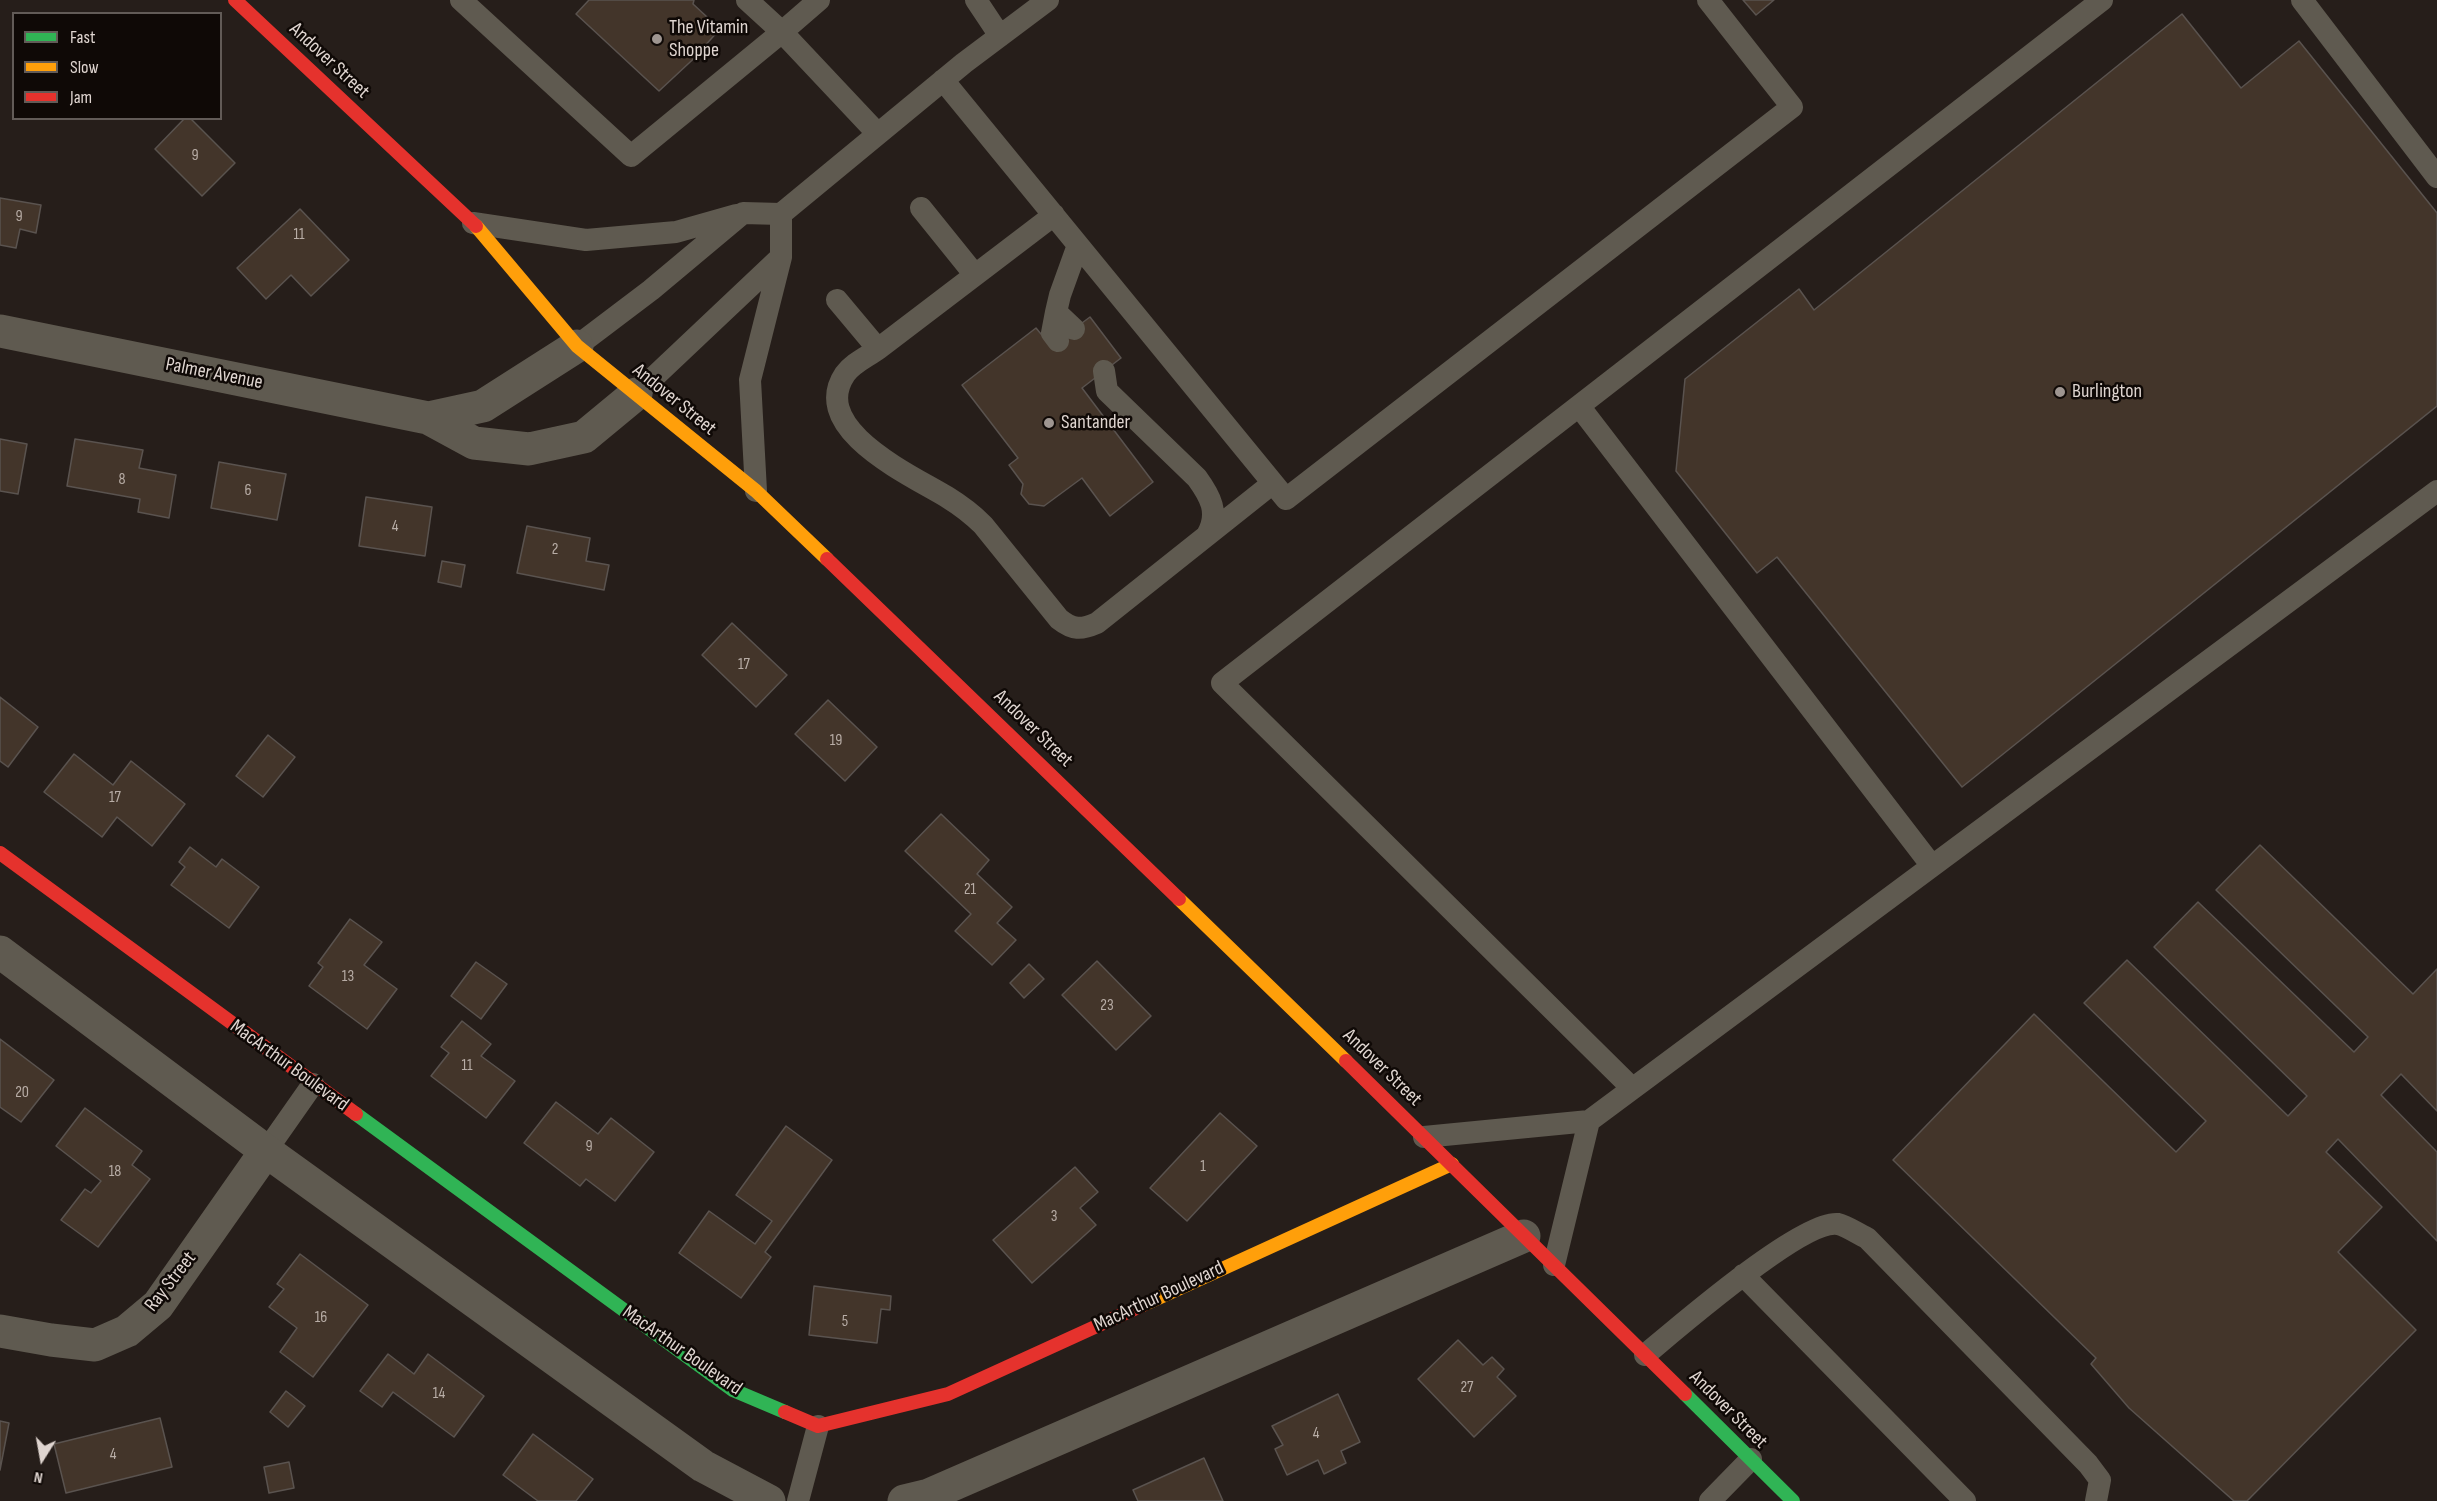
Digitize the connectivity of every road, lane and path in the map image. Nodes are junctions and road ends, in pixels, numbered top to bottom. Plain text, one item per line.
1 (235, 0) edge
2 (461, 0) edge
3 (747, 0) edge
4 (819, 0) edge
5 (976, 0) edge
6 (1048, 0) edge
7 (1708, 0) edge
8 (2102, 0) edge
9 (2302, 0) edge
10 (782, 32) junction
11 (1000, 36) junction
12 (944, 80) junction
13 (878, 134) junction
14 (2437, 177) edge
15 (921, 208) dead end
16 (743, 213) junction
17 (781, 214) junction
18 (1054, 215) junction
19 (472, 223) junction
20 (1078, 245) junction
21 (781, 257) junction
22 (975, 275) junction
23 (837, 300) dead end
24 (0, 331) edge
25 (1066, 335) dead end
26 (578, 346) junction
27 (878, 349) junction
28 (1100, 381) dead end
29 (636, 394) junction
30 (1579, 406) junction
31 (428, 418) junction
32 (1273, 483) junction
33 (756, 491) junction
34 (2437, 491) edge
35 (1208, 535) junction
36 (0, 854) edge
37 (1932, 866) junction
38 (0, 952) edge
39 (313, 1084) junction
40 (1632, 1088) junction
41 (1589, 1120) junction
42 (1425, 1137) junction
43 (266, 1151) junction
44 (1452, 1164) junction
45 (1524, 1236) junction
46 (1554, 1265) junction
47 (1743, 1275) junction
48 (0, 1331) edge
49 (1645, 1355) junction
50 (818, 1426) junction
51 (1751, 1459) junction
52 (769, 1501) edge
53 (798, 1501) edge
54 (904, 1501) edge
55 (1710, 1501) edge
56 (1793, 1501) edge
57 (1965, 1501) edge
58 (2096, 1501) edge

1 - 19 main road, Andover Street
2 - 10 lane
3 - 10 lane
4 - 10 lane
5 - 11 lane
6 - 11 lane
7 - 32 lane
8 - 30 lane
9 - 14 lane
10 - 13 lane
11 - 12 lane
12 - 13 lane
12 - 18 lane
13 - 17 lane
15 - 22 lane
16 - 17 lane
16 - 19 lane
16 - 26 lane
17 - 21 lane
18 - 20 lane
18 - 22 lane
19 - 26 main road, Andover Street
20 - 25 lane
20 - 32 lane
21 - 29 lane
21 - 33 lane
22 - 27 lane
23 - 27 lane
24 - 31 street, Palmer Avenue
26 - 29 main road, Andover Street
26 - 31 street, Palmer Avenue
27 - 35 lane
28 - 35 lane
29 - 31 street, Palmer Avenue
29 - 33 main road, Andover Street
30 - 37 lane
30 - 40 lane
32 - 35 lane
33 - 42 main road, Andover Street
34 - 37 lane
36 - 39 main road, MacArthur Boulevard
37 - 40 lane
38 - 43 street
39 - 43 lane
39 - 50 main road, MacArthur Boulevard
40 - 41 lane
41 - 42 lane
41 - 46 lane
42 - 44 main road, Andover Street
43 - 48 street, Ray Street
43 - 52 street
44 - 45 main road, Andover Street
44 - 50 main road, MacArthur Boulevard
45 - 46 main road, Andover Street
45 - 54 street
46 - 49 main road, Andover Street
47 - 49 lane
47 - 57 lane
47 - 58 lane
49 - 51 main road, Andover Street
50 - 53 lane
51 - 55 lane
51 - 56 main road, Andover Street

